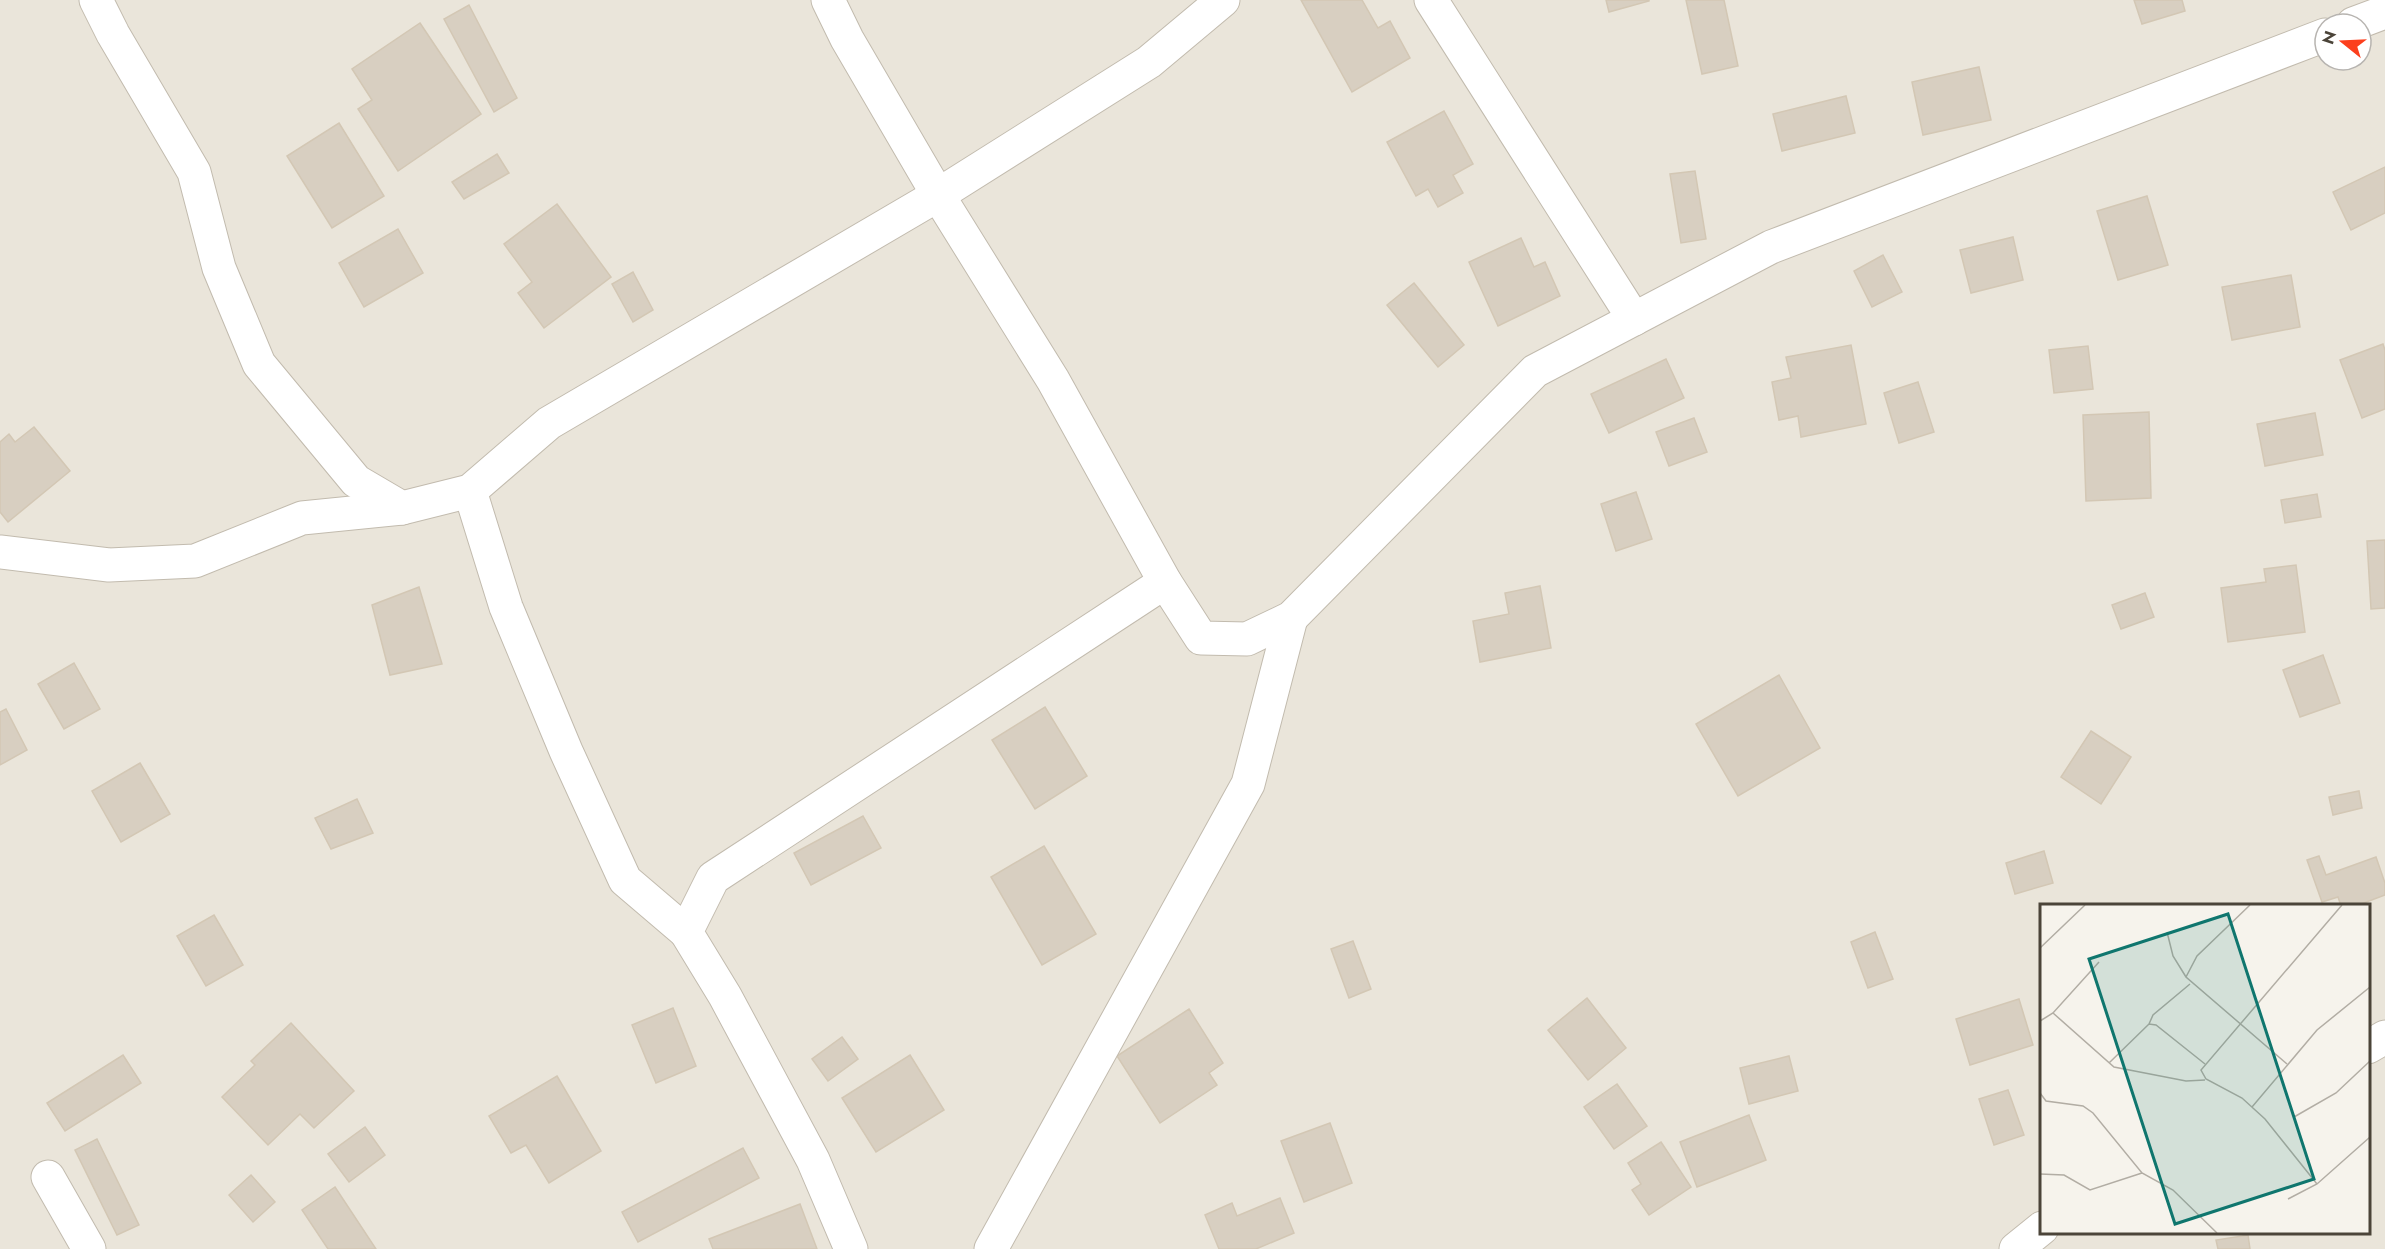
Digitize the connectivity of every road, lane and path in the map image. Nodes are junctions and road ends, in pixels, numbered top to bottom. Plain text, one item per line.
1 (96, 0) edge
2 (828, 0) edge
3 (1223, 0) edge
4 (1431, 0) edge
5 (2313, 40) edge
6 (938, 195) junction
7 (1634, 319) junction
8 (470, 492) junction
9 (402, 508) junction
10 (0, 552) edge
11 (1165, 582) junction
12 (1291, 618) junction
13 (686, 932) junction
14 (2385, 1037) edge
15 (2370, 1046) edge
16 (48, 1177) dead end
17 (2040, 1230) edge
18 (89, 1249) edge
19 (851, 1249) edge
20 (991, 1249) edge
21 (2016, 1249) edge

1 - 9 street
2 - 6 street
3 - 6 street
4 - 7 street
5 - 7 street
6 - 8 street
6 - 11 street
7 - 12 street
8 - 9 street
8 - 13 street
9 - 10 street
11 - 12 street
11 - 13 street
12 - 20 street
13 - 19 street
14 - 15 street
16 - 18 street
17 - 21 street

